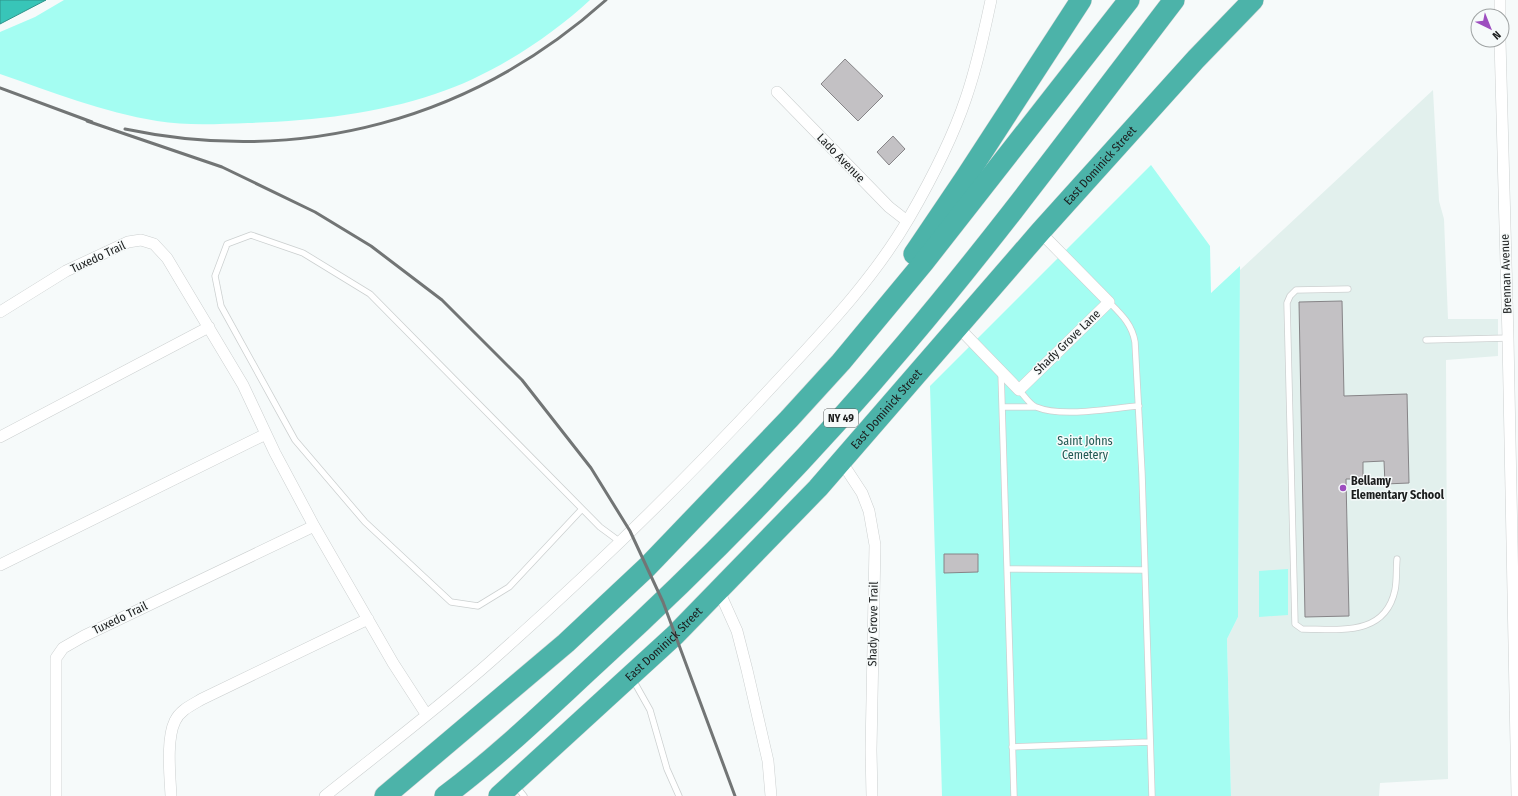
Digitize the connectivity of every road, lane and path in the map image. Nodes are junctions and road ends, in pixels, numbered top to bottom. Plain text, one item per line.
1 (991, 0) edge
2 (1081, 0) edge
3 (1129, 0) edge
4 (1174, 0) edge
5 (1252, 0) edge
6 (1500, 48) edge
7 (778, 92) dead end
8 (907, 221) junction
9 (1040, 232) junction
10 (1348, 289) dead end
11 (1108, 302) junction
12 (0, 312) edge
13 (209, 327) junction
14 (958, 327) junction
15 (1508, 338) junction
16 (1426, 340) dead end
17 (841, 362) junction
18 (1001, 372) junction
19 (1019, 390) junction
20 (1513, 392) edge
21 (1138, 406) junction
22 (1002, 407) junction
23 (1035, 407) junction
24 (266, 434) junction
25 (0, 437) edge
26 (841, 461) junction
27 (582, 509) junction
28 (314, 526) junction
29 (619, 541) junction
30 (1397, 559) dead end
31 (2, 562) edge
32 (1007, 569) junction
33 (1144, 570) junction
34 (719, 591) junction
35 (368, 619) junction
36 (631, 676) junction
37 (426, 714) junction
38 (1517, 734) edge
39 (1149, 742) junction
40 (1012, 747) junction
41 (450, 792) edge
42 (512, 792) edge
43 (56, 796) edge
44 (171, 796) edge
45 (325, 796) edge
46 (385, 796) edge
47 (679, 796) edge
48 (771, 796) edge
49 (872, 796) edge
50 (1014, 796) edge
51 (1152, 796) edge
52 (1517, 796) edge

1 - 8 street
2 - 17 highway
3 - 17 highway
4 - 41 highway, NY 49
5 - 9 highway, East Dominick Street
6 - 15 street, Brennan Avenue
7 - 8 street, Lado Avenue
8 - 29 street
9 - 11 street, Shady Grove Lane
9 - 14 highway, East Dominick Street
10 - 30 lane
11 - 19 street, Shady Grove Lane
11 - 21 lane
12 - 13 street, Tuxedo Trail
13 - 24 street, Tuxedo Trail
13 - 25 street
14 - 18 street
14 - 26 highway, East Dominick Street
15 - 16 lane
15 - 20 street, Brennan Avenue
17 - 46 highway
18 - 19 street
18 - 22 lane
19 - 23 lane
20 - 38 street, Brennan Avenue
21 - 23 lane
21 - 33 lane
22 - 23 lane
22 - 32 lane
24 - 28 street, Tuxedo Trail
24 - 31 street
26 - 34 highway, East Dominick Street
26 - 49 street, Shady Grove Trail
27 - 27 lane
27 - 29 lane
28 - 35 street, Tuxedo Trail
28 - 43 street, Tuxedo Trail
29 - 37 street
32 - 33 lane
32 - 40 lane
33 - 39 lane
34 - 36 highway, East Dominick Street
34 - 48 street
35 - 37 street, Tuxedo Trail
35 - 44 street
36 - 42 highway, East Dominick Street
36 - 47 lane
37 - 45 street
38 - 52 street, Brennan Avenue
39 - 40 lane
39 - 51 lane
40 - 50 lane

